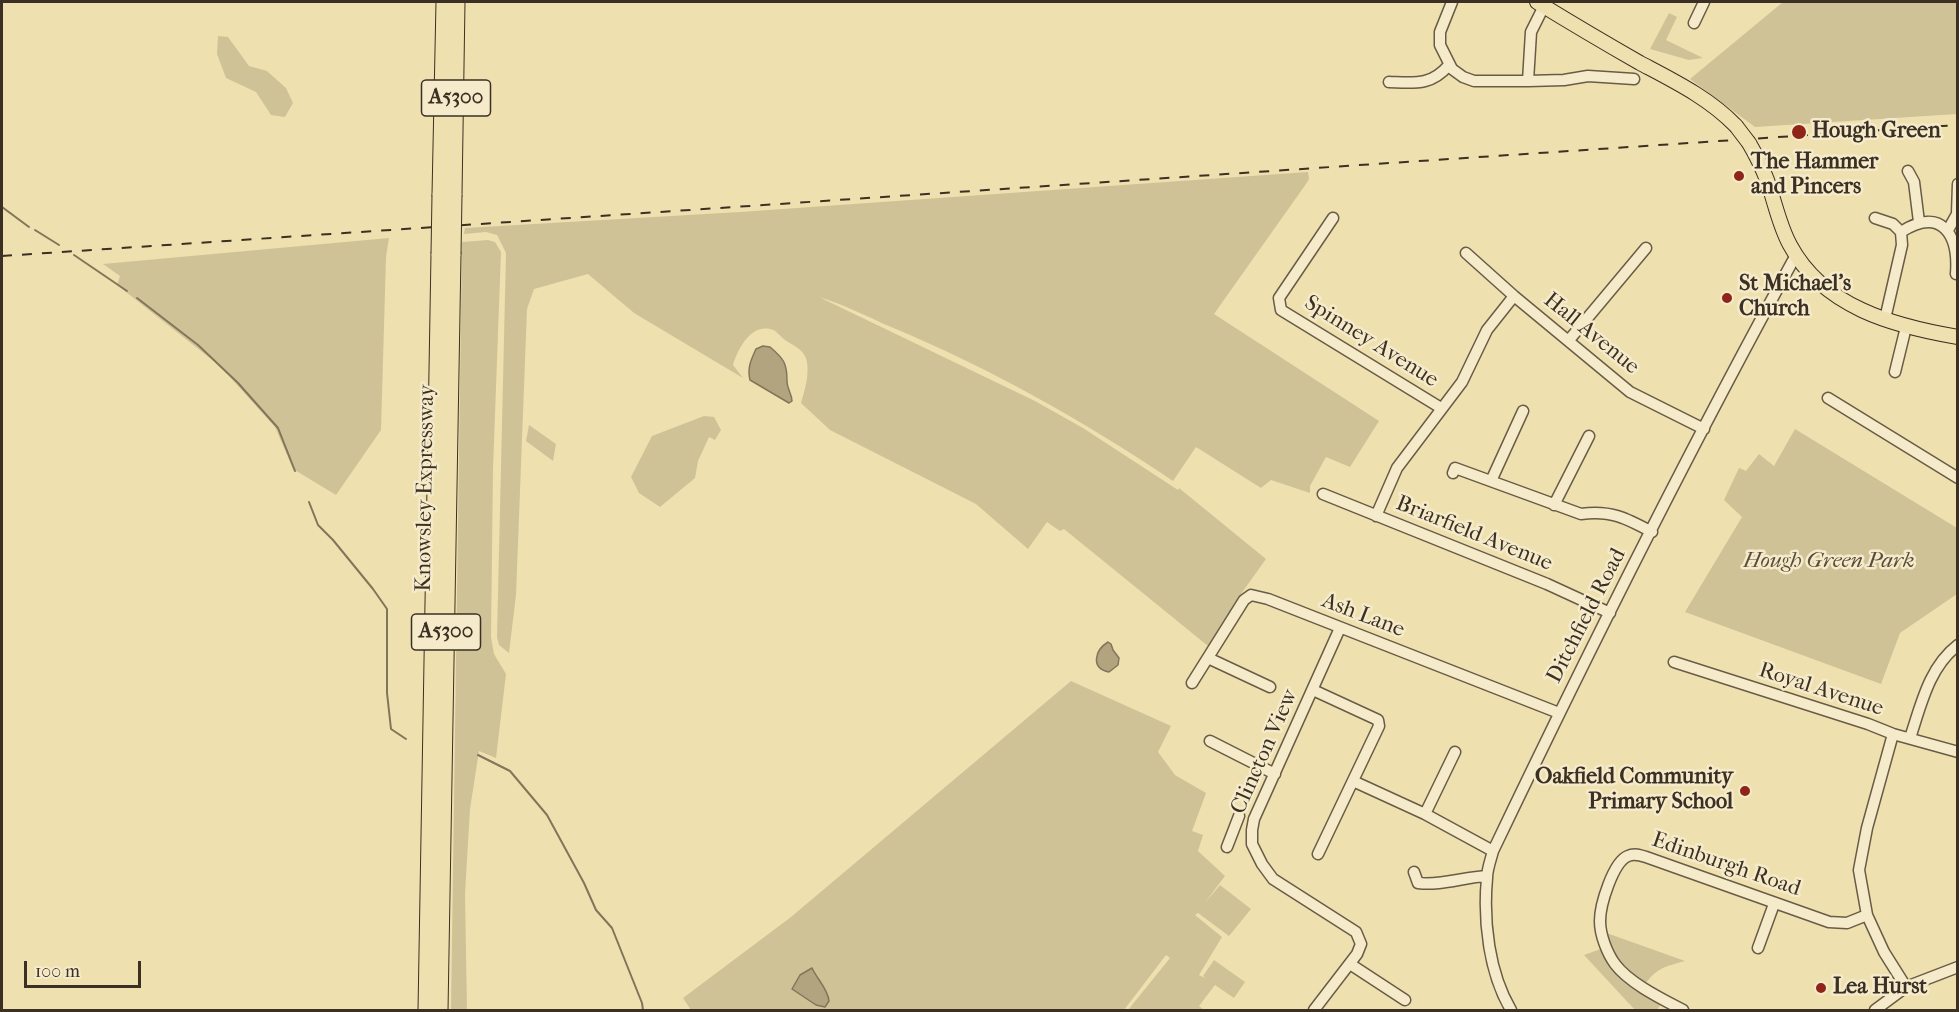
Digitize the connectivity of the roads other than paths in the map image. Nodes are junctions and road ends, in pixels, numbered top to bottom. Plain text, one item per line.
1 (444, 2) edge
2 (457, 2) edge
3 (1452, 2) edge
4 (1704, 2) edge
5 (1540, 4) edge
6 (1694, 23) dead end
7 (1449, 65) junction
8 (1634, 79) dead end
9 (1528, 81) junction
10 (1389, 82) dead end
11 (1908, 171) dead end
12 (1958, 184) edge
13 (447, 195) junction
14 (1333, 218) dead end
15 (1875, 218) dead end
16 (1919, 222) junction
17 (1948, 230) junction
18 (1901, 232) junction
19 (1646, 248) dead end
20 (1466, 253) dead end
21 (446, 254) junction
22 (1796, 255) junction
23 (1956, 274) dead end
24 (1514, 296) junction
25 (1886, 319) junction
26 (1906, 327) junction
27 (1958, 337) edge
28 (1569, 340) junction
29 (1895, 372) dead end
30 (1828, 398) dead end
31 (1441, 408) junction
32 (1518, 414) dead end
33 (1704, 429) junction
34 (1590, 442) dead end
35 (1452, 473) dead end
36 (1958, 478) edge
37 (1491, 481) junction
38 (1323, 494) dead end
39 (1554, 505) junction
40 (1376, 516) junction
41 (1652, 532) junction
42 (1610, 613) junction
43 (1340, 628) junction
44 (1955, 650) edge
45 (1208, 658) junction
46 (1674, 662) dead end
47 (1192, 683) dead end
48 (1270, 687) dead end
49 (1313, 690) junction
50 (1559, 713) junction
51 (1893, 734) junction
52 (1910, 738) junction
53 (1210, 741) dead end
54 (1455, 752) dead end
55 (1958, 752) edge
56 (1275, 774) junction
57 (1353, 781) junction
58 (1425, 814) junction
59 (1252, 830) junction
60 (1227, 847) dead end
61 (1493, 851) junction
62 (1318, 854) dead end
63 (1414, 872) dead end
64 (1486, 876) junction
65 (1774, 904) junction
66 (1867, 915) junction
67 (1758, 948) dead end
68 (1350, 964) junction
69 (1958, 967) edge
70 (1906, 987) junction
71 (1406, 1000) dead end
72 (426, 1011) edge
73 (440, 1011) edge
74 (1314, 1011) edge
75 (1511, 1011) edge
76 (1683, 1011) edge
77 (1875, 1011) edge

1 - 13 highway, Knowsley Expressway / A5300
2 - 13 highway, Knowsley Expressway / A5300
3 - 7 street
4 - 6 street
5 - 9 street
5 - 22 main road, bridge
7 - 9 street
7 - 10 street
8 - 9 street
11 - 16 street
12 - 17 street
13 - 21 highway, Knowsley Expressway / A5300, bridge
14 - 31 street, Spinney Avenue
15 - 18 street
16 - 17 street
16 - 18 street
17 - 23 street
18 - 25 street
19 - 28 street
20 - 24 street, Hall Avenue
21 - 72 highway, Knowsley Expressway / A5300
21 - 73 highway, Knowsley Expressway / A5300
22 - 25 main road
22 - 33 street, Ditchfield Road
24 - 28 street, Hall Avenue
24 - 31 street
25 - 26 main road
26 - 27 main road
26 - 29 street
28 - 33 street, Hall Avenue
30 - 36 street
31 - 40 street
32 - 37 street
33 - 41 street, Ditchfield Road
34 - 39 street
35 - 37 street
37 - 39 street
38 - 40 street, Briarfield Avenue
39 - 41 street
40 - 42 street, Briarfield Avenue
41 - 42 street, Ditchfield Road
42 - 50 street, Ditchfield Road
43 - 45 street, Ash Lane
43 - 49 street, Clincton View
43 - 50 street, Ash Lane
44 - 52 street
45 - 47 street, Ash Lane
45 - 48 street
46 - 51 street, Royal Avenue
49 - 56 street, Clincton View
49 - 57 street
50 - 61 street, Ditchfield Road
51 - 52 street, Royal Avenue
51 - 66 street
52 - 55 street, Royal Avenue
53 - 56 street
54 - 58 street
56 - 59 street, Clincton View
57 - 58 street
57 - 62 street
58 - 61 street
59 - 60 street
59 - 68 street, Clincton View
61 - 64 street, Ditchfield Road
63 - 64 street
64 - 75 street, Ditchfield Road
65 - 66 street, Edinburgh Road
65 - 67 street
65 - 76 street, Edinburgh Road
66 - 70 street
68 - 71 street
68 - 74 street, Clincton View
69 - 70 street
70 - 77 street

